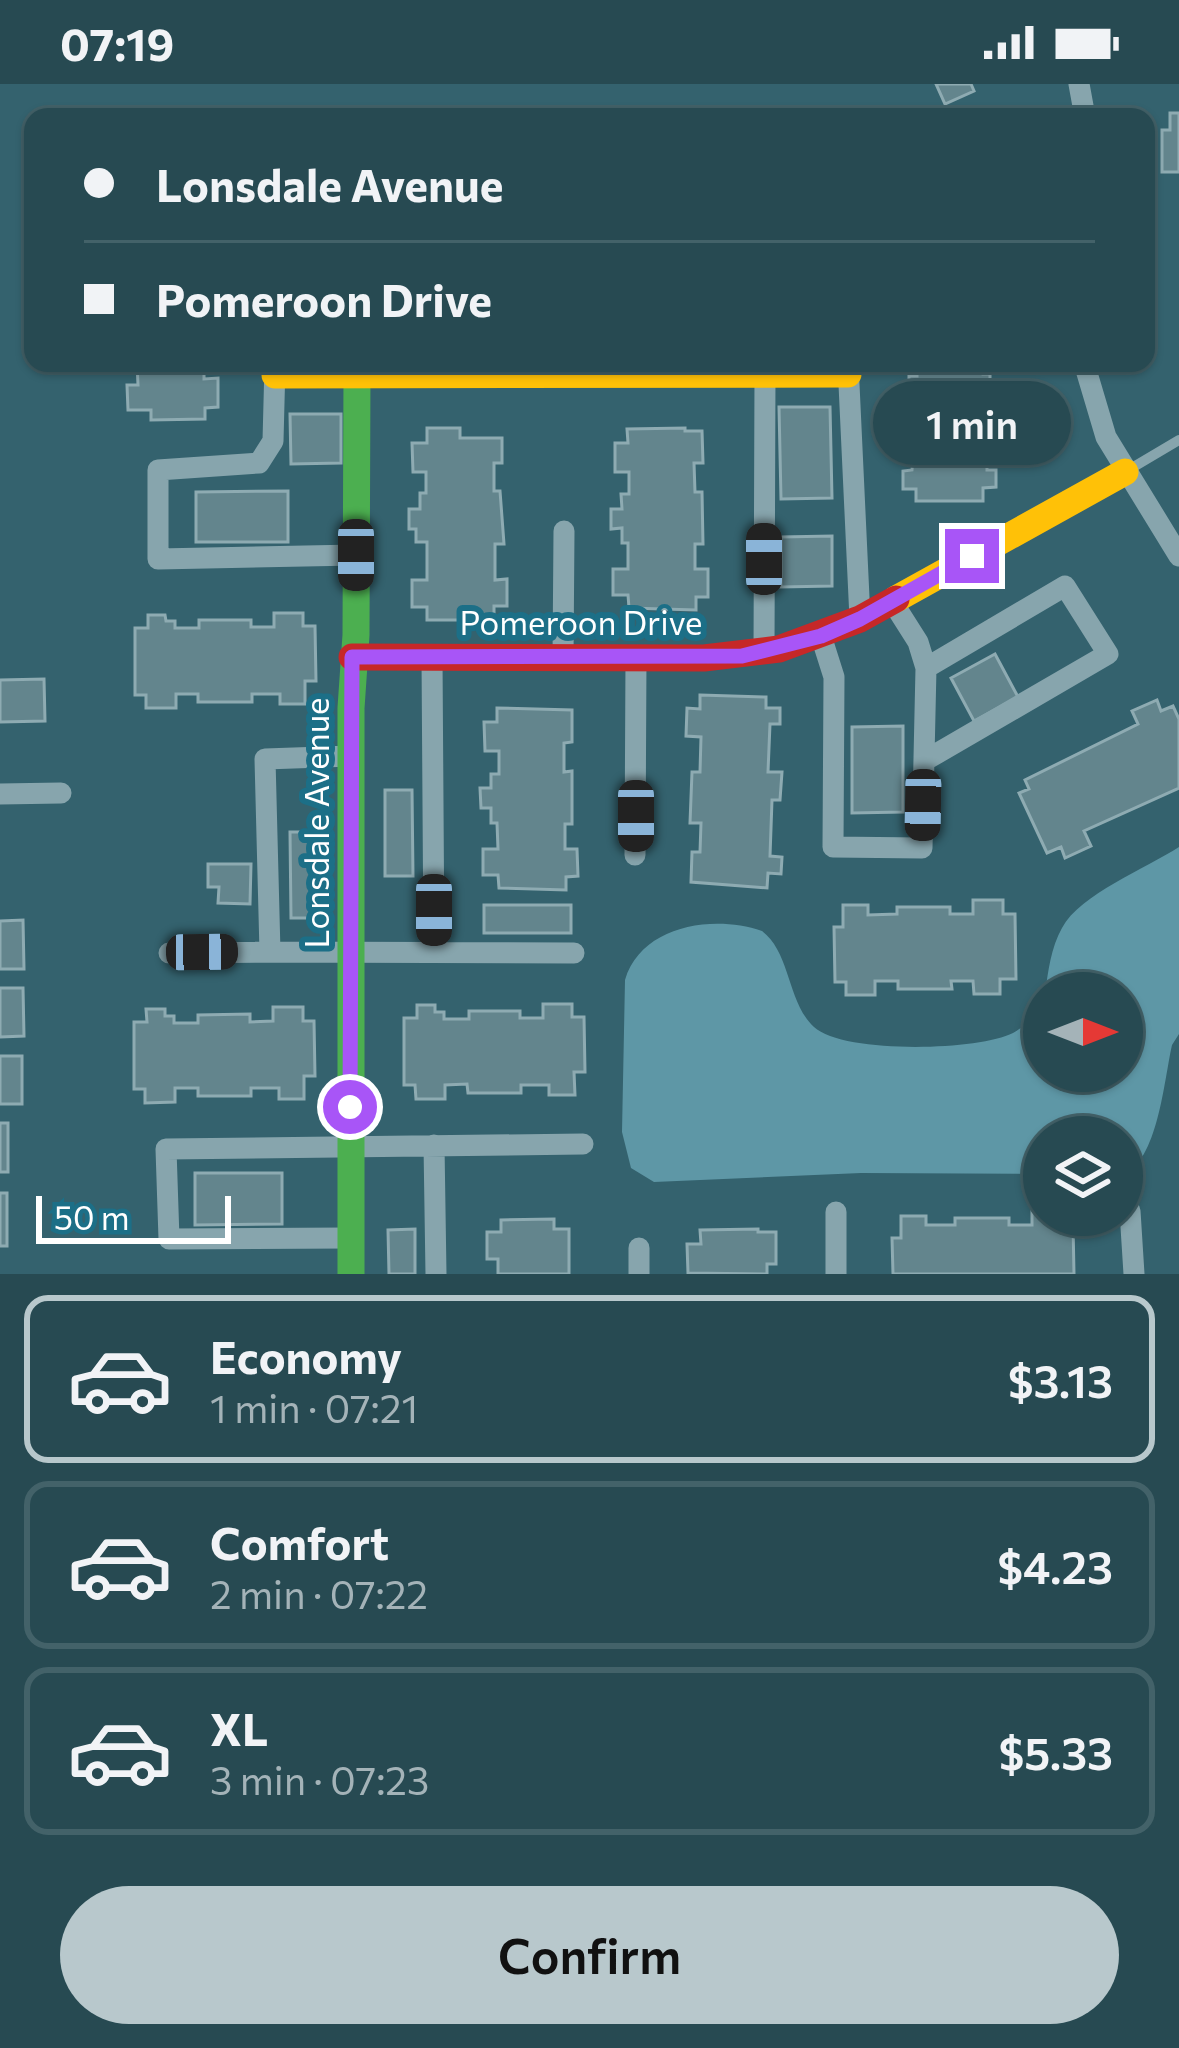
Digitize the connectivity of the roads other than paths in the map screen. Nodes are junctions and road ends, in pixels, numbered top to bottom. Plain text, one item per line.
1 (275, 372) edge
2 (336, 372) edge
3 (398, 372) edge
4 (697, 372) edge
5 (798, 372) edge
6 (848, 372) edge
7 (1087, 372) edge
8 (357, 373) junction
9 (765, 374) junction
10 (1179, 440) edge
11 (1125, 472) junction
12 (564, 531) dead end
13 (356, 555) junction
14 (1179, 556) edge
15 (892, 601) junction
16 (860, 619) junction
17 (821, 636) junction
18 (764, 652) junction
19 (352, 657) junction
20 (432, 658) junction
21 (562, 658) junction
22 (636, 658) junction
23 (926, 668) junction
24 (351, 756) junction
25 (924, 761) junction
26 (61, 793) dead end
27 (0, 794) edge
28 (635, 855) dead end
29 (169, 952) dead end
30 (270, 952) junction
31 (350, 952) junction
32 (434, 952) junction
33 (574, 953) dead end
34 (583, 1144) dead end
35 (350, 1145) junction
36 (434, 1145) junction
37 (836, 1212) dead end
38 (1132, 1236) edge
39 (349, 1238) junction
40 (639, 1248) dead end
41 (351, 1274) edge
42 (436, 1274) edge
43 (639, 1274) edge
44 (836, 1274) edge
45 (1134, 1274) edge

1 - 13 street
2 - 8 street
3 - 8 street
4 - 9 street
5 - 9 street
6 - 16 street
7 - 11 street
8 - 13 street, Lonsdale Avenue
9 - 18 street
10 - 11 lane
11 - 14 street
11 - 15 street, Pomeroon Drive
12 - 21 street
13 - 19 street, Lonsdale Avenue
15 - 16 street, Pomeroon Drive
15 - 23 street
16 - 17 street, Pomeroon Drive
17 - 18 street, Pomeroon Drive
17 - 25 street
18 - 22 street, Pomeroon Drive
19 - 20 street, Pomeroon Drive
19 - 24 street, Lonsdale Avenue
20 - 21 street, Pomeroon Drive
20 - 32 street
21 - 22 street, Pomeroon Drive
22 - 28 street
23 - 25 street
23 - 25 street
24 - 30 street
24 - 31 street, Lonsdale Avenue
26 - 27 street
29 - 30 street
30 - 31 street
31 - 32 street
31 - 35 street, Lonsdale Avenue
32 - 33 street
34 - 36 street
35 - 36 street
35 - 39 street, Lonsdale Avenue
35 - 39 street
36 - 42 street
37 - 44 street
38 - 45 street
39 - 41 street, Lonsdale Avenue
40 - 43 street

